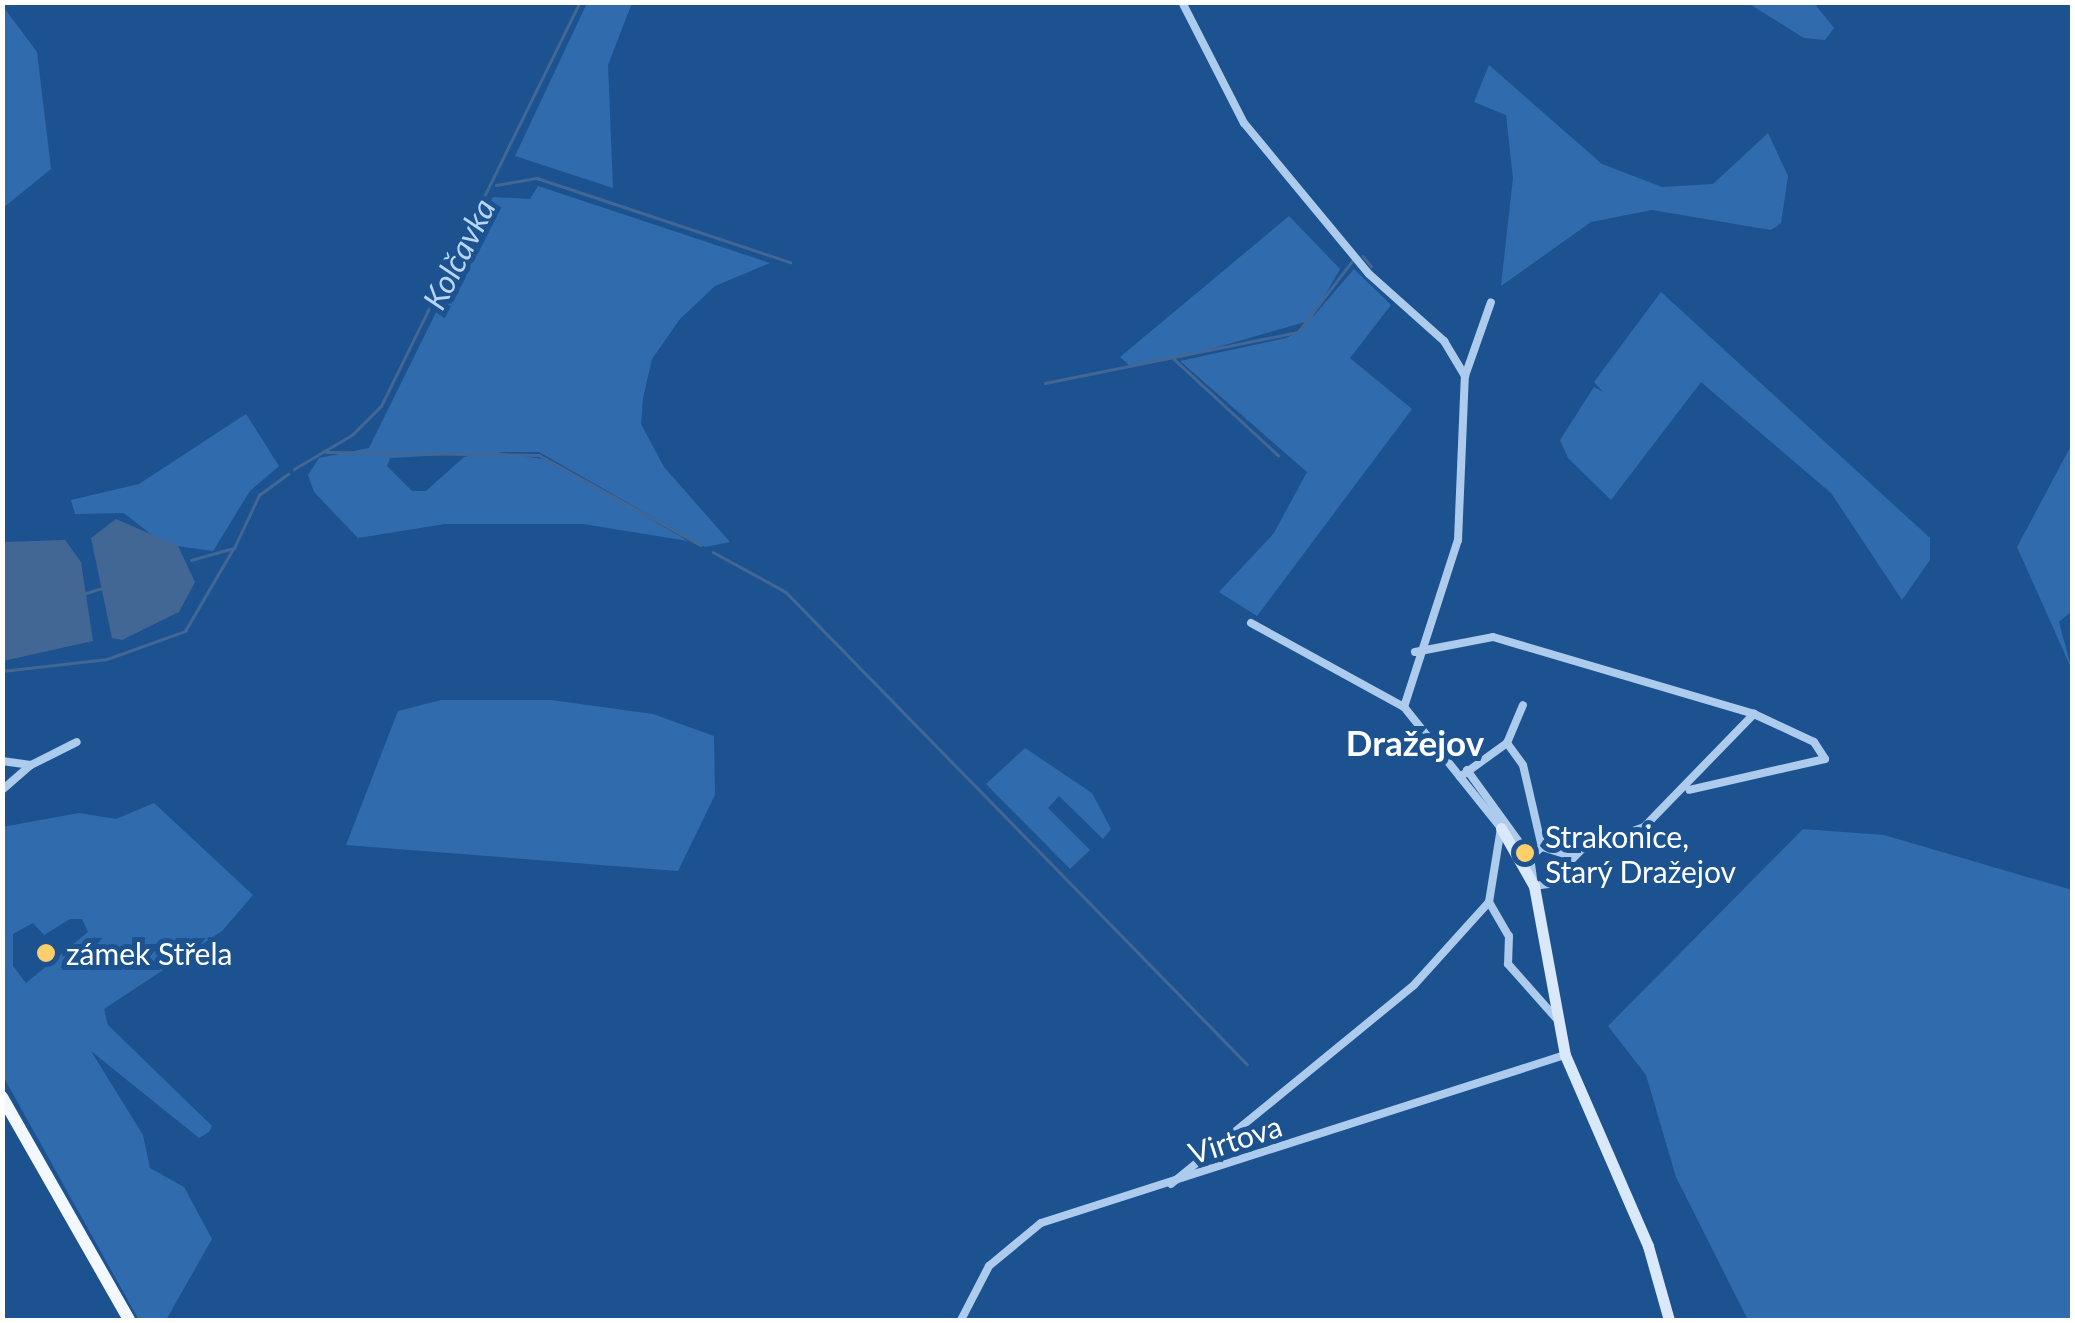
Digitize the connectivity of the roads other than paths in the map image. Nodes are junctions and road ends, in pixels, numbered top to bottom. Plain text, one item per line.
1 (1182, 2) edge
2 (1491, 302) dead end
3 (1465, 376) junction
4 (1251, 622) dead end
5 (1426, 625) junction
6 (1434, 642) junction
7 (1415, 652) junction
8 (1523, 705) dead end
9 (1404, 707) junction
10 (1754, 714) junction
11 (77, 742) dead end
12 (1507, 743) junction
13 (2, 761) edge
14 (31, 765) junction
15 (1463, 774) junction
16 (2, 790) edge
17 (1689, 790) junction
18 (1501, 828) junction
19 (1542, 848) junction
20 (1572, 856) junction
21 (1530, 858) junction
22 (1534, 886) junction
23 (1489, 902) junction
24 (1556, 1018) junction
25 (1565, 1055) junction
26 (2, 1098) edge
27 (1171, 1184) junction
28 (129, 1320) edge
29 (961, 1320) edge
30 (1668, 1320) edge

1 - 3 street
2 - 3 street
3 - 5 street
4 - 9 street
5 - 6 street
5 - 7 street
6 - 7 street
6 - 10 street
7 - 9 street
8 - 12 street
9 - 15 street
10 - 17 street
10 - 17 street
11 - 14 street
12 - 15 street
12 - 19 street
13 - 14 street
14 - 16 street
15 - 18 street
15 - 21 street
17 - 20 street
18 - 22 street
18 - 23 street
19 - 20 street
19 - 21 street
20 - 22 street
21 - 22 street
22 - 24 street
23 - 24 street
23 - 27 street
24 - 25 street
25 - 27 street, Virtova
25 - 30 street
26 - 28 main road
27 - 29 street, Virtova

